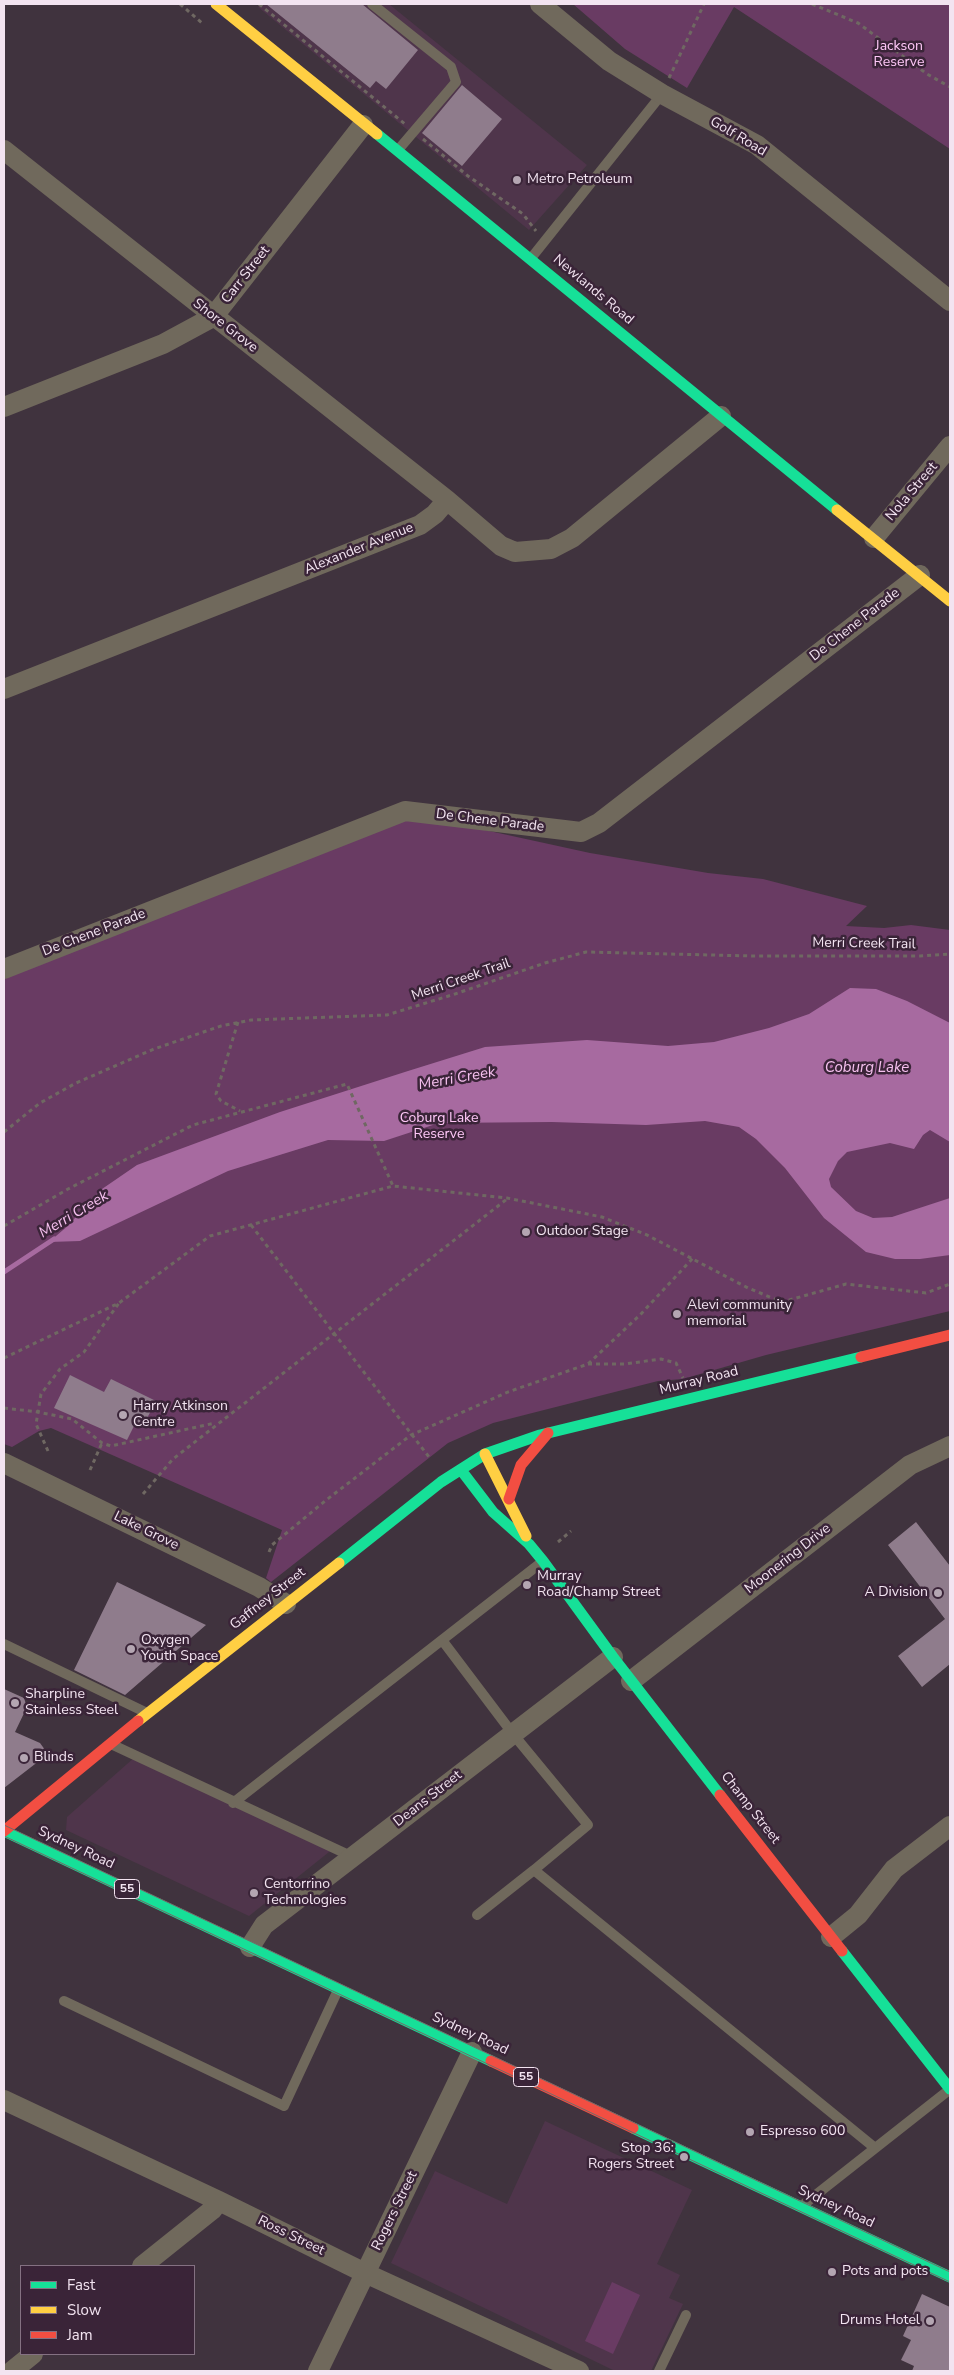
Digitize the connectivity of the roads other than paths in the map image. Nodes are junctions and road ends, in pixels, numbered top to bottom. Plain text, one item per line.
1 (216, 4) edge
2 (372, 4) edge
3 (540, 4) edge
4 (662, 94) junction
5 (363, 124) junction
6 (4, 150) edge
7 (397, 152) junction
8 (531, 258) junction
9 (950, 301) edge
10 (213, 317) junction
11 (4, 408) edge
12 (721, 416) junction
13 (950, 446) edge
14 (447, 500) junction
15 (874, 538) junction
16 (920, 575) junction
17 (950, 601) edge
18 (4, 689) edge
19 (4, 969) edge
20 (950, 1335) edge
21 (548, 1433) junction
22 (950, 1446) edge
23 (485, 1454) junction
24 (4, 1463) edge
25 (461, 1470) junction
26 (509, 1499) junction
27 (529, 1544) junction
28 (543, 1561) junction
29 (286, 1604) junction
30 (442, 1640) junction
31 (4, 1644) edge
32 (613, 1657) junction
33 (631, 1681) junction
34 (148, 1713) junction
35 (513, 1734) junction
36 (110, 1744) junction
37 (234, 1803) junction
38 (950, 1826) edge
39 (4, 1831) edge
40 (354, 1857) junction
41 (534, 1870) junction
42 (478, 1915) dead end
43 (831, 1936) junction
44 (250, 1947) junction
45 (339, 1989) junction
46 (64, 2001) dead end
47 (472, 2052) junction
48 (950, 2089) edge
49 (6, 2105) edge
50 (875, 2148) junction
51 (219, 2201) junction
52 (801, 2207) junction
53 (143, 2265) edge
54 (365, 2273) junction
55 (950, 2277) edge
56 (686, 2315) dead end
57 (32, 2355) edge
58 (12, 2371) edge
59 (318, 2371) edge
60 (578, 2371) edge
61 (659, 2371) edge

1 - 5 main road, Newlands Road
2 - 7 lane
3 - 4 street, Golf Road
4 - 8 lane
4 - 9 street, Golf Road
5 - 7 main road, Newlands Road
5 - 10 street, Carr Street
6 - 10 street, Shore Grove
7 - 8 main road, Newlands Road
8 - 12 main road, Newlands Road
10 - 11 street, Carr Street
10 - 14 street, Shore Grove
12 - 14 street
12 - 15 main road, Newlands Road
13 - 15 street, Nola Street
14 - 18 street, Alexander Avenue
15 - 16 main road, Newlands Road
16 - 17 main road, Newlands Road
16 - 19 street, De Chene Parade
20 - 21 main road, Murray Road
21 - 23 main road, Murray Road
21 - 26 main road
22 - 33 street, Moonering Drive
23 - 25 main road, Murray Road
23 - 26 main road, Champ Street
24 - 29 street, Lake Grove
25 - 27 main road, Champ Street
25 - 29 main road, Gaffney Street
26 - 27 main road, Champ Street
27 - 28 main road, Champ Street
28 - 30 lane
28 - 32 main road, Champ Street
29 - 34 main road, Gaffney Street
30 - 35 lane
30 - 37 lane
31 - 34 lane
32 - 33 main road, Champ Street
32 - 35 street, Deans Street
33 - 43 main road, Champ Street
34 - 36 main road, Gaffney Street
35 - 40 street, Deans Street
35 - 41 lane
36 - 37 lane
36 - 39 main road, Gaffney Street
37 - 40 lane
38 - 43 street
39 - 44 main road, Sydney Road / 55
40 - 44 street, Deans Street
41 - 42 lane
41 - 50 lane
43 - 48 main road, Champ Street
44 - 45 main road, Sydney Road / 55
45 - 46 lane
45 - 47 main road, Sydney Road / 55
47 - 52 main road, Sydney Road / 55
47 - 54 street, Rogers Street
48 - 50 lane
49 - 51 street, Ross Street
50 - 52 lane
51 - 53 street
51 - 54 street, Ross Street
52 - 55 main road, Sydney Road / 55
54 - 59 street, Rogers Street
54 - 60 street, Ross Street
56 - 61 lane
57 - 58 street

